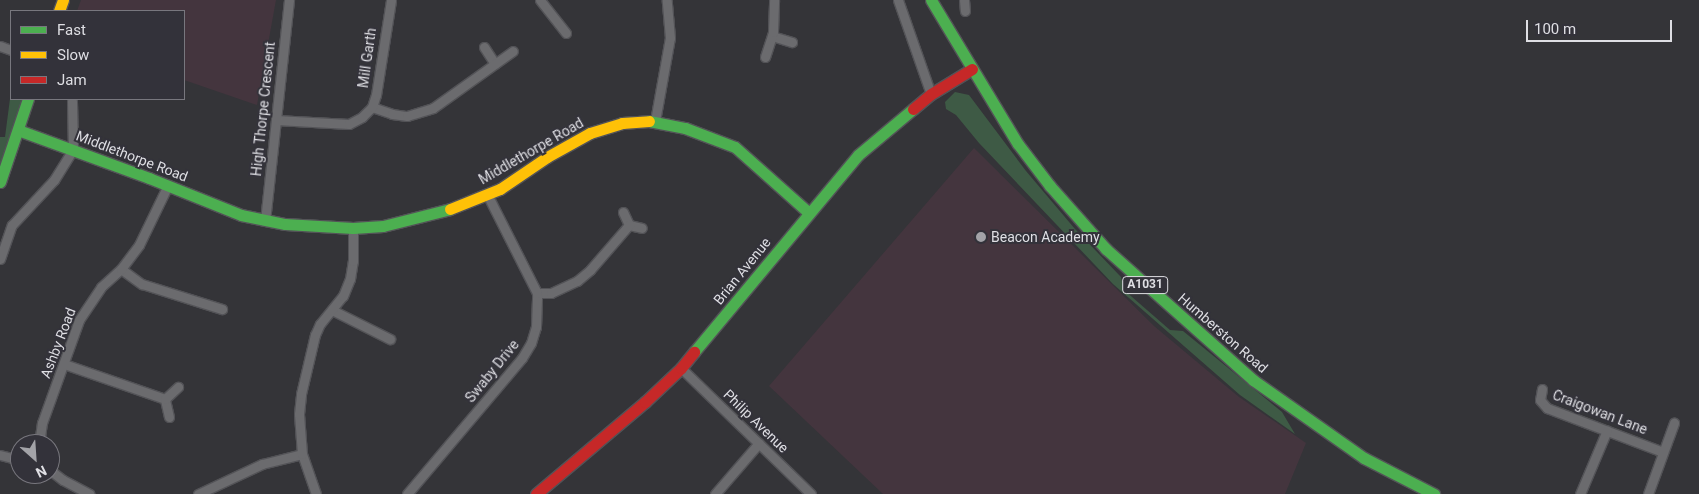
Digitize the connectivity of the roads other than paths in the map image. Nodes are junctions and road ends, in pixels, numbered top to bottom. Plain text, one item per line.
1 (289, 0) edge
2 (391, 0) edge
3 (540, 0) edge
4 (667, 0) edge
5 (774, 0) edge
6 (898, 0) edge
7 (931, 0) edge
8 (964, 0) edge
9 (965, 11) dead end
10 (566, 33) dead end
11 (772, 36) junction
12 (792, 42) dead end
13 (484, 47) dead end
14 (513, 51) dead end
15 (765, 57) dead end
16 (495, 64) junction
17 (972, 69) junction
18 (932, 94) junction
19 (28, 100) edge
20 (72, 101) dead end
21 (372, 107) junction
22 (276, 120) junction
23 (655, 121) junction
24 (18, 130) junction
25 (73, 149) junction
26 (0, 182) edge
27 (168, 185) junction
28 (487, 194) junction
29 (623, 212) dead end
30 (809, 213) junction
31 (266, 221) junction
32 (629, 225) junction
33 (352, 228) junction
34 (642, 228) dead end
35 (0, 259) edge
36 (121, 268) junction
37 (537, 293) junction
38 (222, 309) dead end
39 (332, 310) junction
40 (390, 339) dead end
41 (64, 364) junction
42 (681, 368) junction
43 (178, 387) dead end
44 (1542, 389) dead end
45 (165, 399) junction
46 (170, 417) dead end
47 (1674, 423) dead end
48 (1607, 430) junction
49 (40, 434) edge
50 (759, 444) junction
51 (1663, 452) junction
52 (302, 454) junction
53 (60, 478) edge
54 (89, 494) edge
55 (198, 494) edge
56 (316, 494) edge
57 (407, 494) edge
58 (536, 494) edge
59 (715, 494) edge
60 (811, 494) edge
61 (1434, 494) edge
62 (1580, 494) edge
63 (1648, 494) edge

1 - 22 street, High Thorpe Crescent
2 - 21 street, Mill Garth
3 - 10 street
4 - 23 street
5 - 11 street
6 - 18 street
7 - 17 street, Humberston Road / A1031
8 - 9 street
11 - 12 street
11 - 15 street
13 - 16 street
14 - 16 street
16 - 21 street
17 - 18 street, Brian Avenue
17 - 61 street, Humberston Road / A1031
18 - 30 street, Brian Avenue
19 - 24 street
20 - 25 street
21 - 22 street, Mill Garth
22 - 31 street, High Thorpe Crescent
23 - 28 street, Middlethorpe Road
23 - 30 street, Middlethorpe Road
24 - 25 street, Middlethorpe Road
24 - 26 street
25 - 27 street, Middlethorpe Road
25 - 35 street
27 - 31 street, Middlethorpe Road
27 - 36 street, Ashby Road
28 - 33 street, Middlethorpe Road
28 - 37 street, Swaby Drive
29 - 32 street
30 - 42 street, Brian Avenue
31 - 33 street, Middlethorpe Road
32 - 34 street
32 - 37 street
33 - 39 street
36 - 38 street
36 - 41 street, Ashby Road
37 - 57 street, Swaby Drive
39 - 40 street
39 - 52 street
41 - 45 street
41 - 49 street, Ashby Road
42 - 50 street, Philip Avenue
42 - 58 street, Brian Avenue
43 - 45 street
44 - 48 street, Craigowan Lane
45 - 46 street
47 - 51 street
48 - 51 street, Craigowan Lane
48 - 62 street
50 - 59 street
50 - 60 street, Philip Avenue
51 - 63 street
52 - 55 street
52 - 56 street
53 - 54 street

